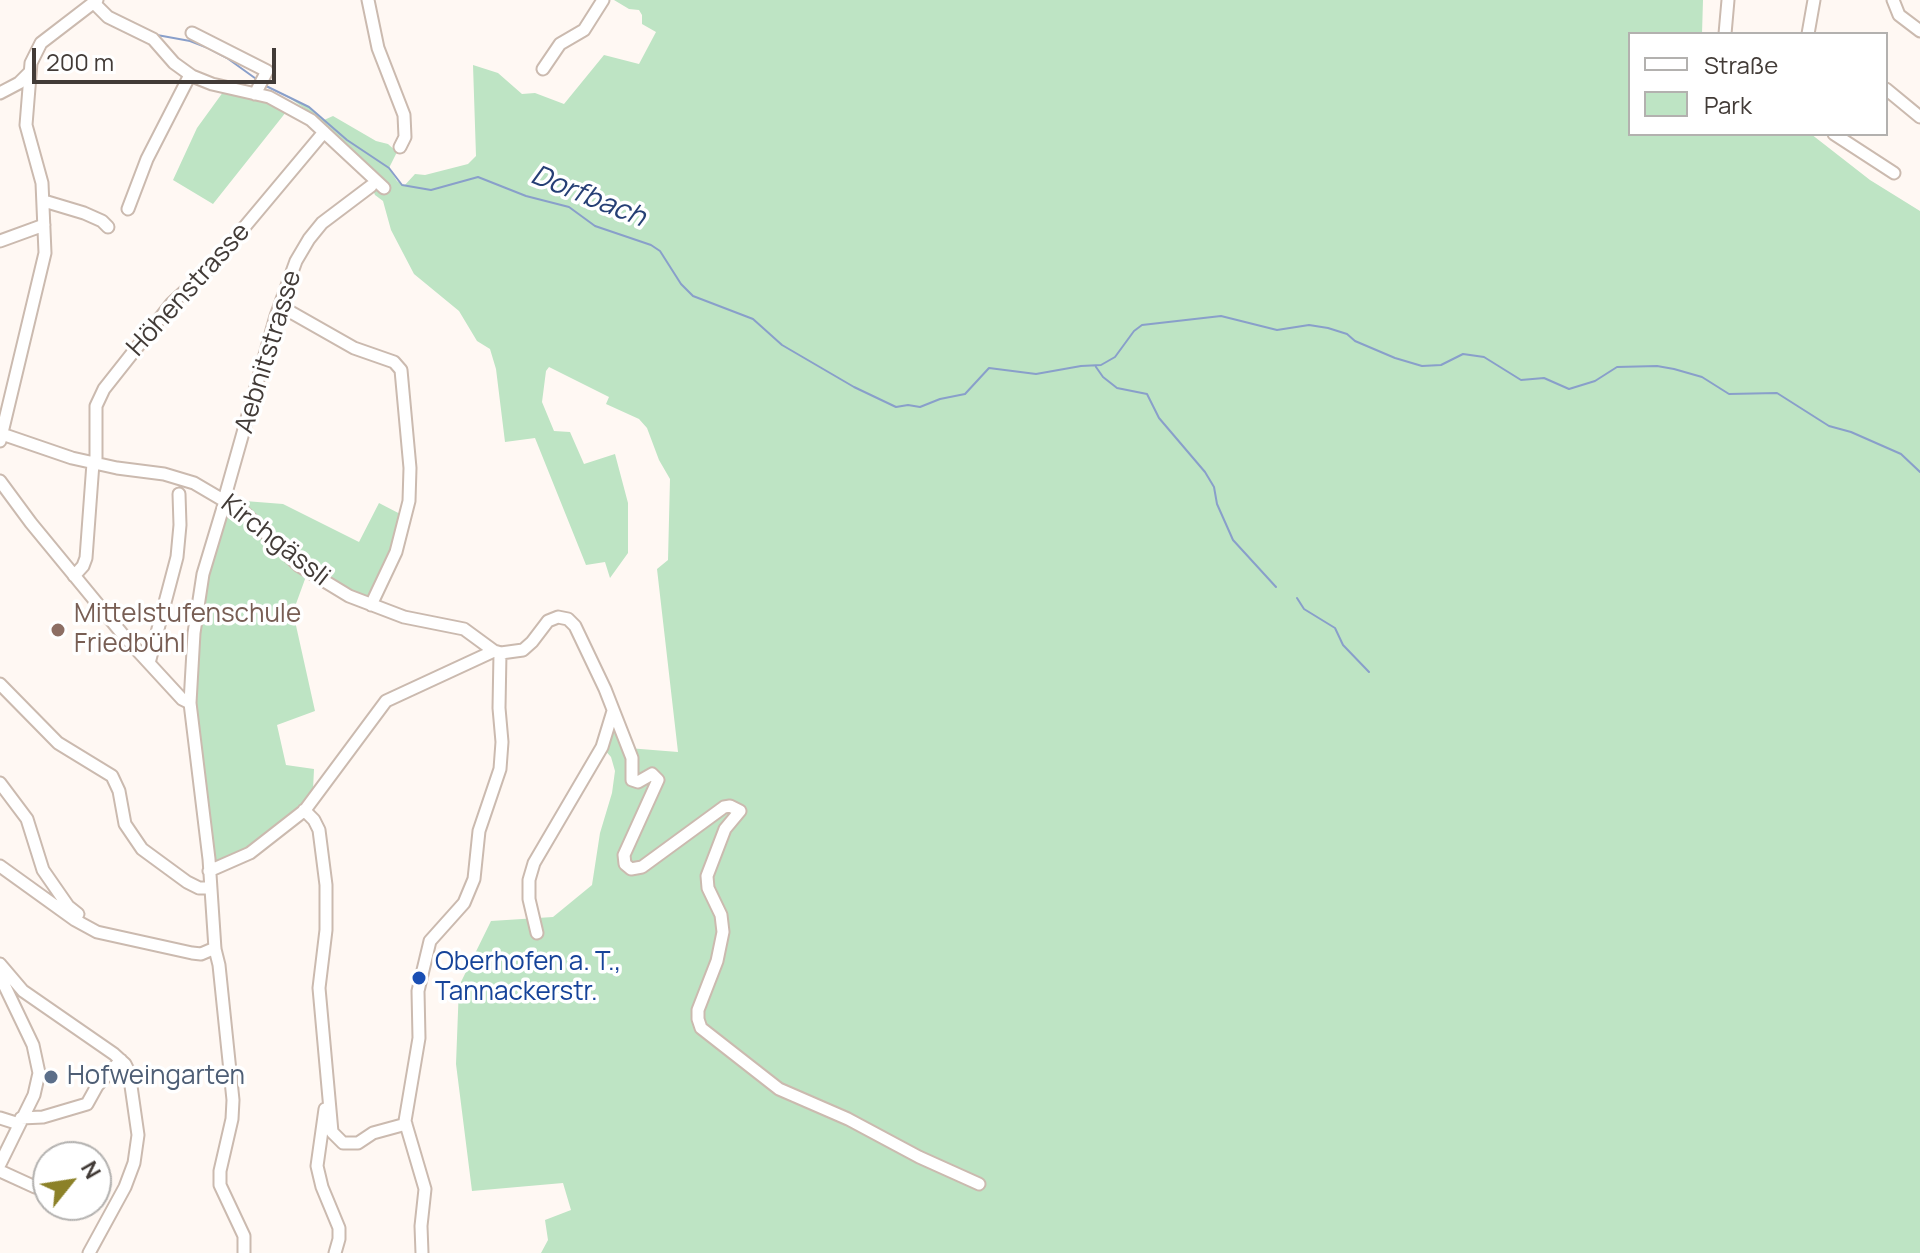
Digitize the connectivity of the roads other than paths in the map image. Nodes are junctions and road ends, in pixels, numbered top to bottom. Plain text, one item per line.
1 (368, 0) edge
2 (603, 0) edge
3 (1728, 0) edge
4 (1814, 0) edge
5 (1893, 0) edge
6 (96, 1) edge
7 (1920, 31) edge
8 (1725, 32) edge
9 (1808, 32) edge
10 (192, 33) dead end
11 (543, 69) dead end
12 (29, 73) junction
13 (190, 75) junction
14 (261, 82) junction
15 (1888, 91) edge
16 (0, 93) edge
17 (1920, 117) edge
18 (324, 132) junction
19 (1837, 136) edge
20 (400, 147) dead end
21 (1894, 173) dead end
22 (371, 186) dead end
23 (384, 188) dead end
24 (44, 201) junction
25 (128, 209) dead end
26 (44, 225) junction
27 (108, 227) dead end
28 (0, 241) edge
29 (280, 306) junction
30 (1, 438) edge
31 (95, 463) junction
32 (0, 481) edge
33 (179, 494) dead end
34 (224, 500) junction
35 (74, 576) junction
36 (371, 605) junction
37 (497, 652) junction
38 (149, 663) junction
39 (0, 684) edge
40 (190, 703) junction
41 (613, 710) junction
42 (0, 783) edge
43 (304, 810) junction
44 (0, 866) edge
45 (209, 871) junction
46 (210, 888) junction
47 (83, 925) junction
48 (537, 933) dead end
49 (215, 948) junction
50 (0, 964) edge
51 (0, 976) edge
52 (121, 1060) junction
53 (327, 1106) junction
54 (0, 1118) edge
55 (20, 1121) junction
56 (406, 1124) junction
57 (0, 1164) edge
58 (0, 1171) edge
59 (979, 1184) dead end
60 (32, 1186) edge
61 (89, 1253) edge
62 (244, 1253) edge
63 (335, 1253) edge
64 (422, 1253) edge

1 - 20 street
2 - 11 street
3 - 8 street
4 - 9 street
5 - 7 street
6 - 12 street
6 - 13 street
10 - 14 street
12 - 16 street
12 - 24 street
13 - 14 street
13 - 25 street
14 - 18 street
15 - 17 street
18 - 23 street
18 - 31 street, Höhenstrasse
19 - 21 street
22 - 29 street, Aebnitstrasse
24 - 26 street
24 - 27 street
26 - 28 street
26 - 30 street
29 - 34 street, Aebnitstrasse
29 - 36 street
30 - 31 street, Kirchgässli
31 - 34 street, Kirchgässli
31 - 35 street, Höhenstrasse
32 - 35 street
33 - 38 street
34 - 36 street, Kirchgässli
34 - 40 street, Aebnitstrasse
35 - 38 street
36 - 37 street, Kirchgässli
37 - 41 street
37 - 43 street
37 - 56 street
38 - 40 street
39 - 46 street
40 - 45 street, Aebnitstrasse
41 - 48 street
41 - 59 street
42 - 47 street
43 - 45 street
43 - 53 street
44 - 47 street
45 - 46 street, Aebnitstrasse
46 - 49 street, Aebnitstrasse
47 - 49 street
49 - 62 street, Aebnitstrasse
50 - 52 street
51 - 55 street
52 - 55 street
52 - 61 street
53 - 56 street
53 - 63 street
54 - 55 street
55 - 57 street
56 - 64 street
58 - 60 street

